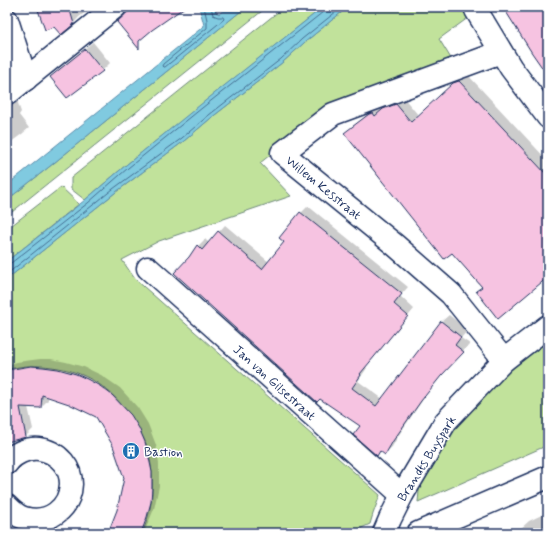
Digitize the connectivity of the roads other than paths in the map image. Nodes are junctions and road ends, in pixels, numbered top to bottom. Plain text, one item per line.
1 (115, 7) edge
2 (476, 10) dead end
3 (7, 20) edge
4 (501, 52) junction
5 (26, 79) junction
6 (7, 94) edge
7 (548, 117) edge
8 (148, 268) dead end
9 (548, 326) edge
10 (504, 360) junction
11 (7, 463) edge
12 (548, 477) edge
13 (402, 495) junction
14 (7, 506) edge
15 (384, 533) edge
16 (418, 533) edge

1 - 5 street
2 - 4 street
3 - 5 street
4 - 7 street
4 - 10 street, Willem Kesstraat
5 - 6 street
8 - 13 street, Jan van Gilsestraat
9 - 10 street, Brandts Buyspark
10 - 13 street, Brandts Buyspark
11 - 14 street
12 - 16 street
13 - 15 street, Brandts Buyspark

